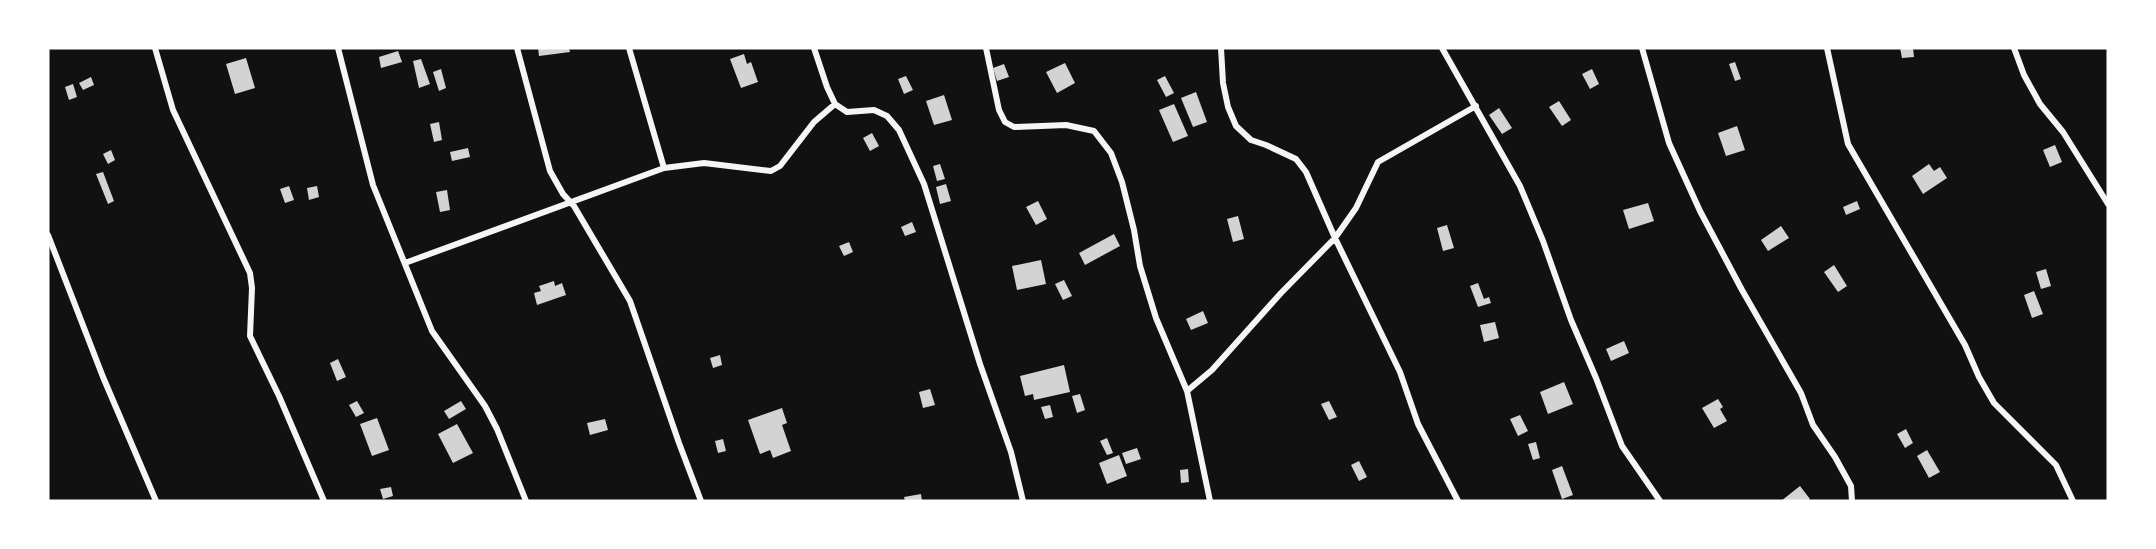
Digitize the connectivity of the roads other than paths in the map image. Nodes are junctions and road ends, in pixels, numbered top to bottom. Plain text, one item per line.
1 (155, 48) edge
2 (338, 48) edge
3 (517, 48) edge
4 (629, 48) edge
5 (814, 48) edge
6 (986, 48) edge
7 (1221, 48) edge
8 (1442, 48) edge
9 (1642, 48) edge
10 (1827, 48) edge
11 (2014, 48) edge
12 (836, 104) junction
13 (1476, 106) junction
14 (664, 168) junction
15 (569, 201) junction
16 (2108, 204) edge
17 (48, 235) edge
18 (1335, 238) junction
19 (405, 263) junction
20 (1187, 391) junction
21 (156, 501) edge
22 (324, 501) edge
23 (526, 501) edge
24 (701, 501) edge
25 (1023, 501) edge
26 (1210, 501) edge
27 (1458, 501) edge
28 (1660, 501) edge
29 (1852, 501) edge
30 (2073, 501) edge

1 - 22 street
2 - 19 street
3 - 15 street
4 - 14 street
5 - 12 street
6 - 20 street
7 - 18 street
8 - 13 street
9 - 29 street
10 - 30 street
11 - 16 street
12 - 14 street
12 - 25 street
13 - 18 street
13 - 28 street
14 - 15 street
15 - 19 street
15 - 24 street
17 - 21 street
18 - 20 street
18 - 27 street
19 - 23 street
20 - 26 street

